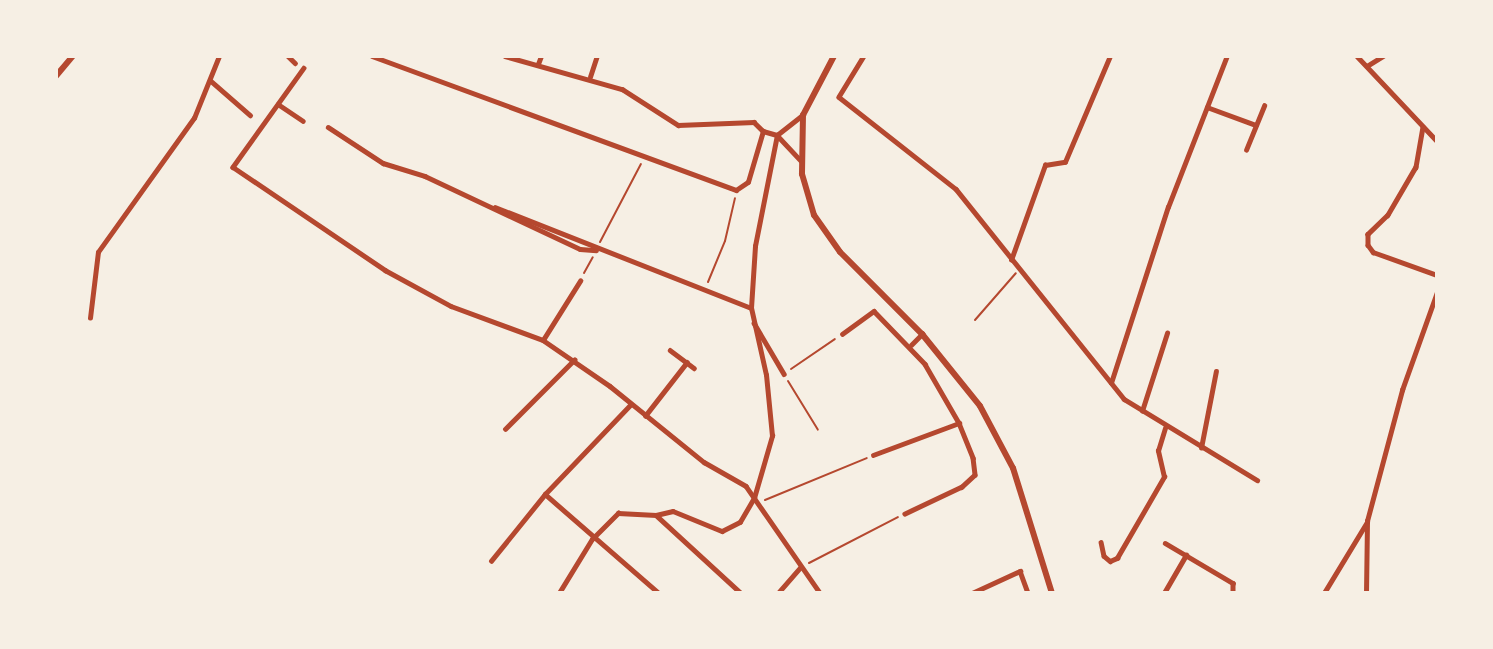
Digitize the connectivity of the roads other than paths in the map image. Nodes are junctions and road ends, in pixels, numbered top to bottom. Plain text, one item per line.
1 (73, 56) edge
2 (219, 56) edge
3 (288, 56) edge
4 (372, 56) edge
5 (505, 56) edge
6 (541, 56) edge
7 (597, 56) edge
8 (834, 56) edge
9 (864, 56) edge
10 (1110, 56) edge
11 (1227, 56) edge
12 (1357, 56) edge
13 (1382, 56) edge
14 (295, 63) dead end
15 (538, 64) junction
16 (1367, 66) junction
17 (304, 68) dead end
18 (56, 76) edge
19 (590, 77) junction
20 (211, 81) junction
21 (278, 104) junction
22 (1264, 106) dead end
23 (1207, 107) junction
24 (250, 115) dead end
25 (803, 115) junction
26 (303, 121) dead end
27 (1256, 125) junction
28 (328, 127) dead end
29 (1423, 127) junction
30 (763, 131) junction
31 (777, 135) junction
32 (1437, 141) edge
33 (1246, 150) dead end
34 (801, 161) junction
35 (1012, 260) junction
36 (1437, 275) edge
37 (580, 281) road end
38 (1437, 292) edge
39 (751, 308) junction
40 (90, 318) dead end
41 (753, 322) junction
42 (1167, 333) dead end
43 (842, 334) road end
44 (922, 334) junction
45 (543, 340) junction
46 (911, 345) junction
47 (670, 350) dead end
48 (574, 360) junction
49 (687, 362) junction
50 (694, 368) dead end
51 (1216, 371) dead end
52 (784, 374) road end
53 (1110, 384) junction
54 (631, 404) junction
55 (1142, 411) junction
56 (645, 416) junction
57 (959, 423) junction
58 (1166, 428) junction
59 (505, 429) dead end
60 (1201, 448) junction
61 (873, 455) road end
62 (1257, 480) dead end
63 (545, 494) junction
64 (756, 501) junction
65 (905, 514) road end
66 (656, 515) junction
67 (1367, 521) junction
68 (593, 539) junction
69 (1101, 542) dead end
70 (1165, 543) dead end
71 (1186, 555) junction
72 (492, 561) dead end
73 (800, 568) junction
74 (1234, 591) edge
75 (559, 593) edge
76 (659, 593) edge
77 (741, 593) edge
78 (778, 593) edge
79 (820, 593) edge
80 (972, 593) edge
81 (1028, 593) edge
82 (1052, 593) edge
83 (1164, 593) edge
84 (1324, 593) edge
85 (1366, 593) edge

1 - 18 main road
2 - 20 street
3 - 14 street
4 - 30 street
5 - 15 street
6 - 15 street
7 - 19 street
8 - 25 main road
9 - 35 street
10 - 35 street
11 - 23 street
12 - 16 street
13 - 16 street
15 - 19 street
16 - 29 street
17 - 21 street
19 - 30 street
20 - 24 street
20 - 40 street
21 - 26 street
21 - 45 street
22 - 27 street
23 - 27 street
23 - 53 street
25 - 31 street
25 - 34 main road
27 - 33 street
28 - 39 street
29 - 32 street
29 - 36 street
30 - 31 street
31 - 34 street
31 - 39 street
34 - 44 main road
35 - 53 street
37 - 45 street
38 - 67 street
39 - 41 street
41 - 52 street
41 - 64 street
42 - 55 street
43 - 46 street
44 - 46 street
44 - 82 main road
45 - 48 street
46 - 57 street
47 - 49 street
48 - 54 street
48 - 59 street
49 - 50 street
49 - 56 street
51 - 60 street
53 - 55 street
54 - 56 street
54 - 63 street
55 - 58 street
56 - 64 street
57 - 61 street
57 - 65 street
58 - 60 street
58 - 69 street
60 - 62 street
63 - 68 street
63 - 72 street
64 - 66 street
64 - 73 street
66 - 68 street
66 - 77 street
67 - 84 street
67 - 85 street
68 - 75 street
68 - 76 street
70 - 71 street
71 - 74 street
71 - 83 street
73 - 78 street
73 - 79 street
80 - 81 street

